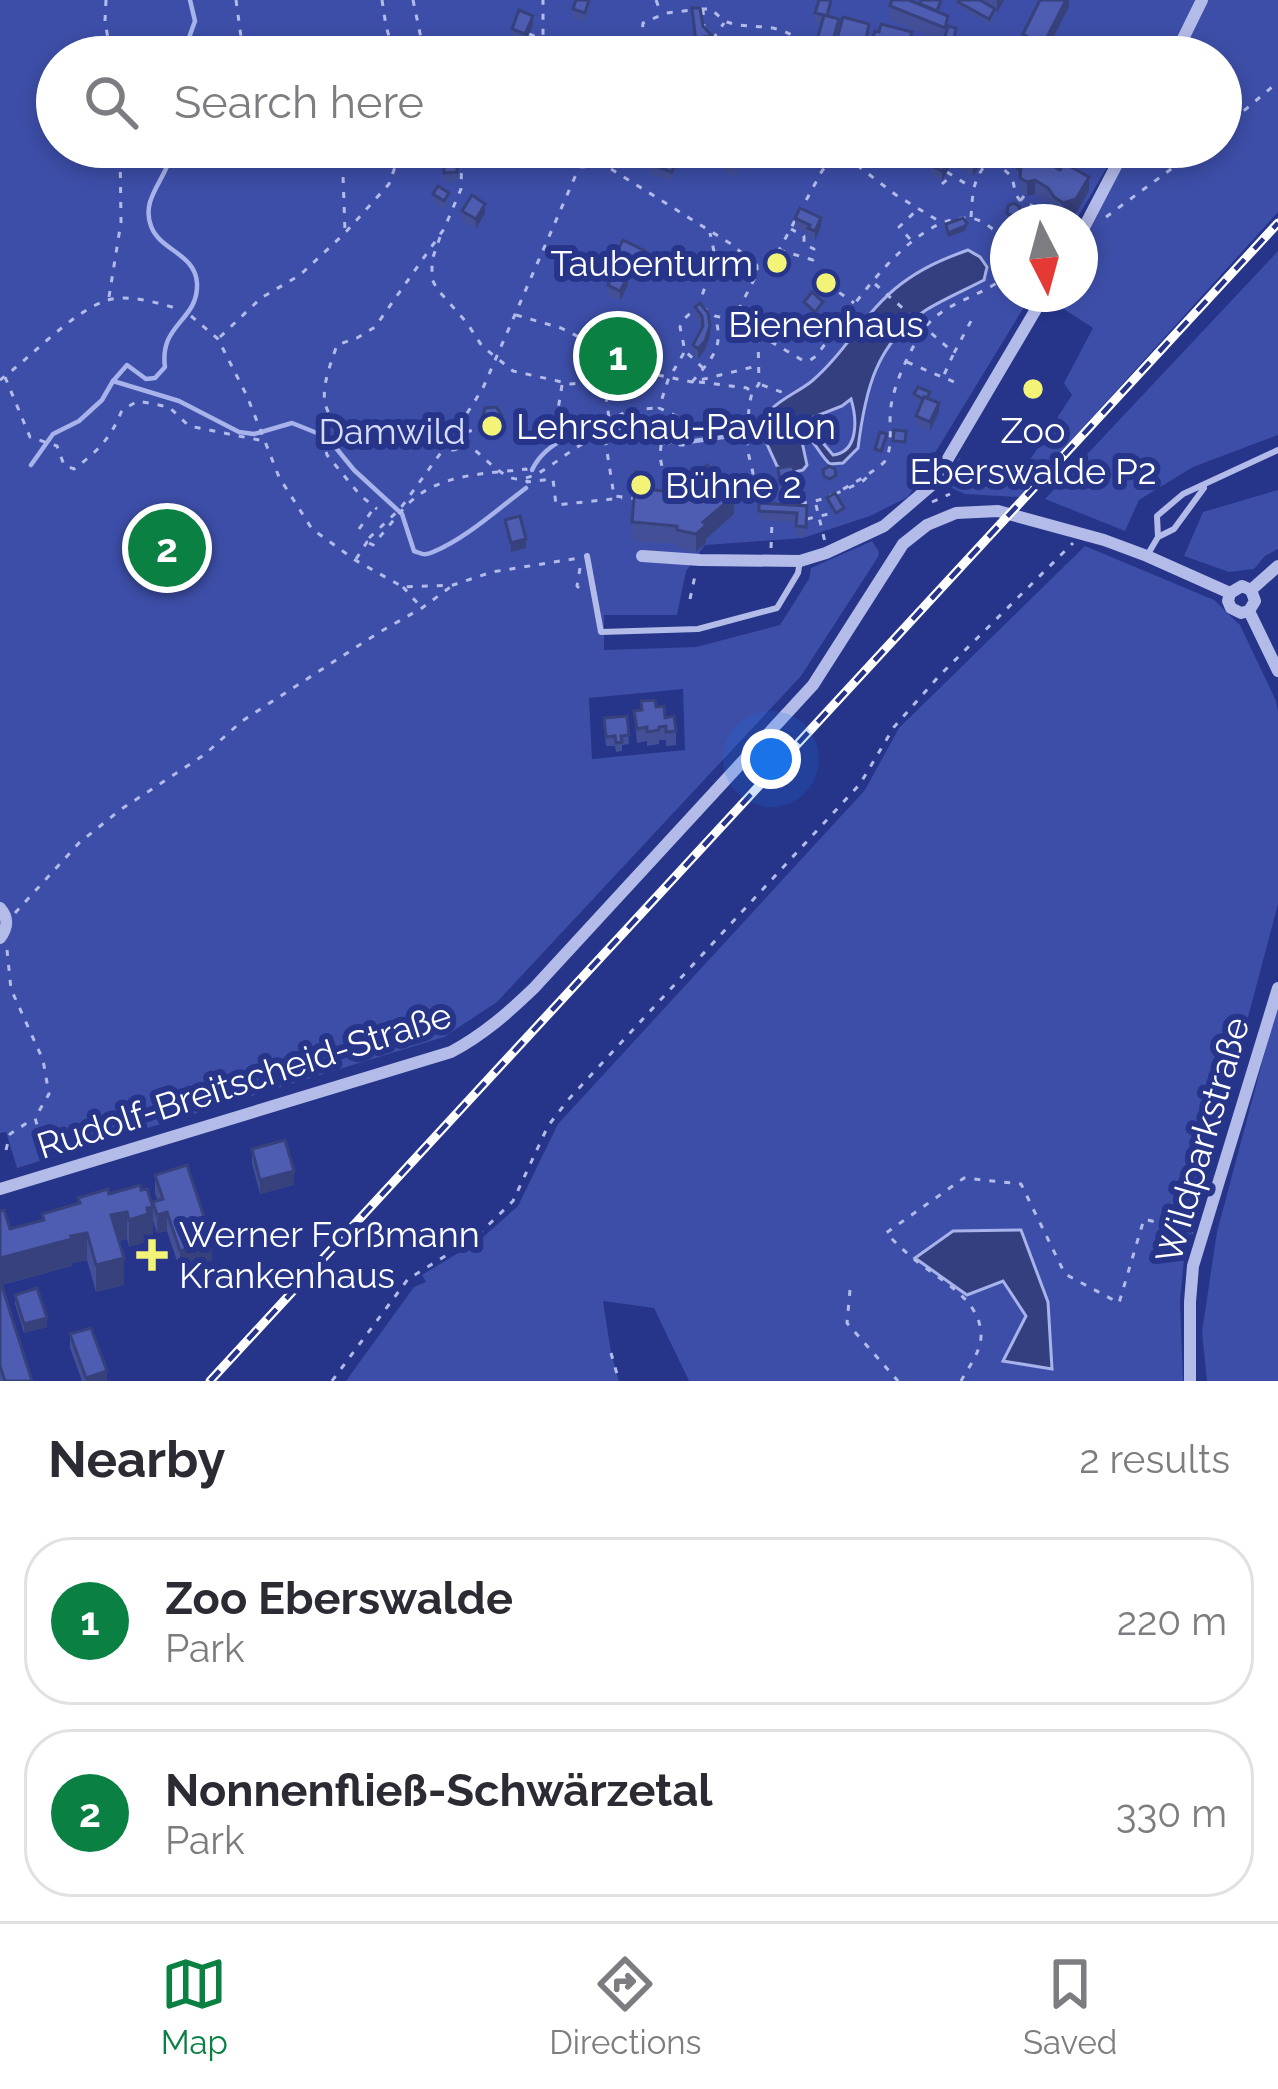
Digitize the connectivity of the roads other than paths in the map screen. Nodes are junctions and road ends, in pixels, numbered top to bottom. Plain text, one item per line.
1 (1202, 0) edge
2 (1184, 36) edge
3 (1115, 168) edge
4 (1097, 204) edge
5 (1034, 312) edge
6 (1278, 450) edge
7 (1207, 485) junction
8 (932, 498) junction
9 (896, 517) junction
10 (938, 520) junction
11 (884, 526) junction
12 (915, 533) junction
13 (1158, 537) junction
14 (903, 544) junction
15 (587, 556) road end
16 (642, 556) dead end
17 (1147, 556) junction
18 (800, 561) junction
19 (1278, 566) edge
20 (1251, 590) junction
21 (1230, 593) junction
22 (1249, 610) junction
23 (1278, 671) edge
24 (1278, 988) edge
25 (0, 1189) edge
26 (1190, 1381) edge

1 - 2 street
3 - 4 street
5 - 8 street
6 - 7 lane
7 - 13 lane
7 - 13 lane
8 - 9 street
8 - 10 street
9 - 11 street
9 - 12 street
10 - 12 street
10 - 17 street
11 - 14 street
11 - 18 street
12 - 14 street
13 - 17 lane
14 - 25 street, Rudolf-Breitscheid-Straße
15 - 18 lane
16 - 18 street
17 - 21 street
19 - 20 street
20 - 21 street
20 - 22 street
21 - 22 street
22 - 23 street
24 - 26 street, Wildparkstraße

